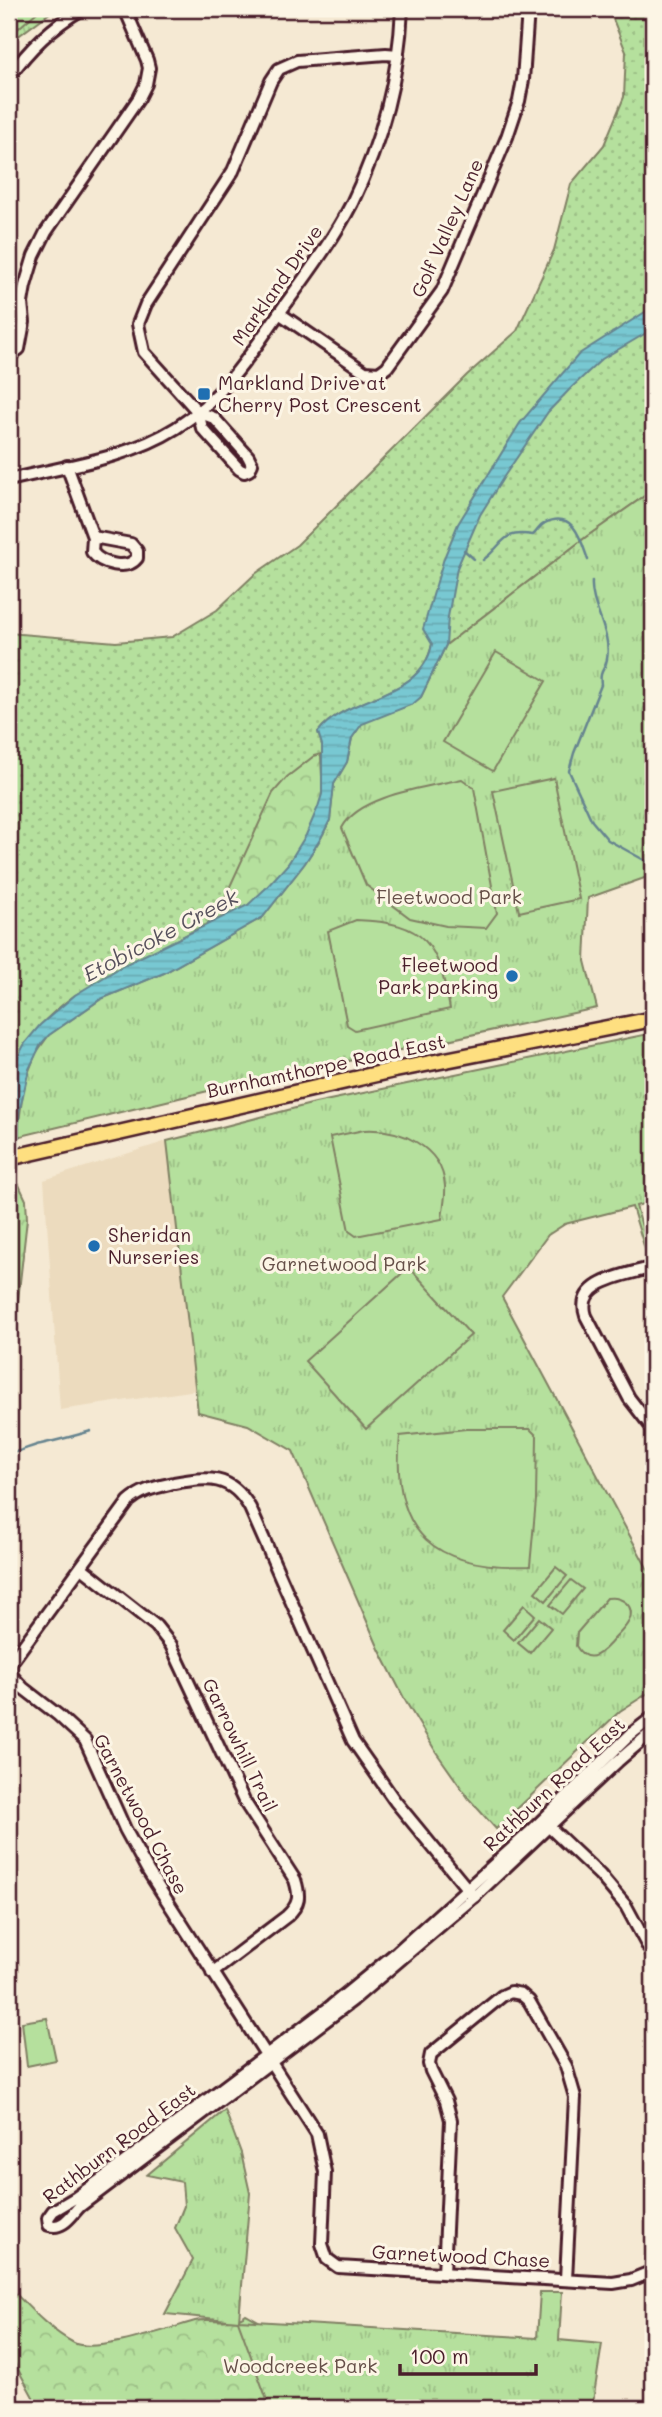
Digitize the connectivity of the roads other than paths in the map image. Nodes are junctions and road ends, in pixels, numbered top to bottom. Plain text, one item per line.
1 (82, 9) edge
2 (125, 9) edge
3 (402, 9) edge
4 (528, 9) edge
5 (398, 55) junction
6 (9, 77) edge
7 (279, 313) junction
8 (9, 356) edge
9 (198, 412) junction
10 (67, 466) junction
11 (9, 480) edge
12 (93, 537) dead end
13 (653, 1019) edge
14 (9, 1158) edge
15 (653, 1267) edge
16 (653, 1429) edge
17 (82, 1568) junction
18 (653, 1717) edge
19 (653, 1731) edge
20 (546, 1823) junction
21 (471, 1893) junction
22 (653, 1956) edge
23 (212, 1973) junction
24 (269, 2058) junction
25 (653, 2271) edge
26 (444, 2273) junction
27 (566, 2279) junction

1 - 6 street
2 - 8 street
3 - 5 street, Markland Drive
4 - 7 street, Golf Valley Lane
5 - 7 street, Markland Drive
5 - 9 street
7 - 9 street, Markland Drive
9 - 9 street
9 - 10 street, Markland Drive
10 - 11 street, Markland Drive
10 - 12 street
13 - 14 main road, Burnhamthorpe Road East
15 - 16 street
17 - 21 street, Garnetwood Chase
17 - 23 street, Garnetwood Chase
17 - 23 street, Garrowhill Trail
18 - 20 street, Rathburn Road East
19 - 20 street, Rathburn Road East
20 - 21 street, Rathburn Road East
20 - 22 street
21 - 24 street, Rathburn Road East
23 - 24 street, Garnetwood Chase
24 - 24 street, Rathburn Road East
24 - 26 street, Garnetwood Chase
25 - 27 street, Garnetwood Chase
26 - 27 street, Garnetwood Chase
26 - 27 street

